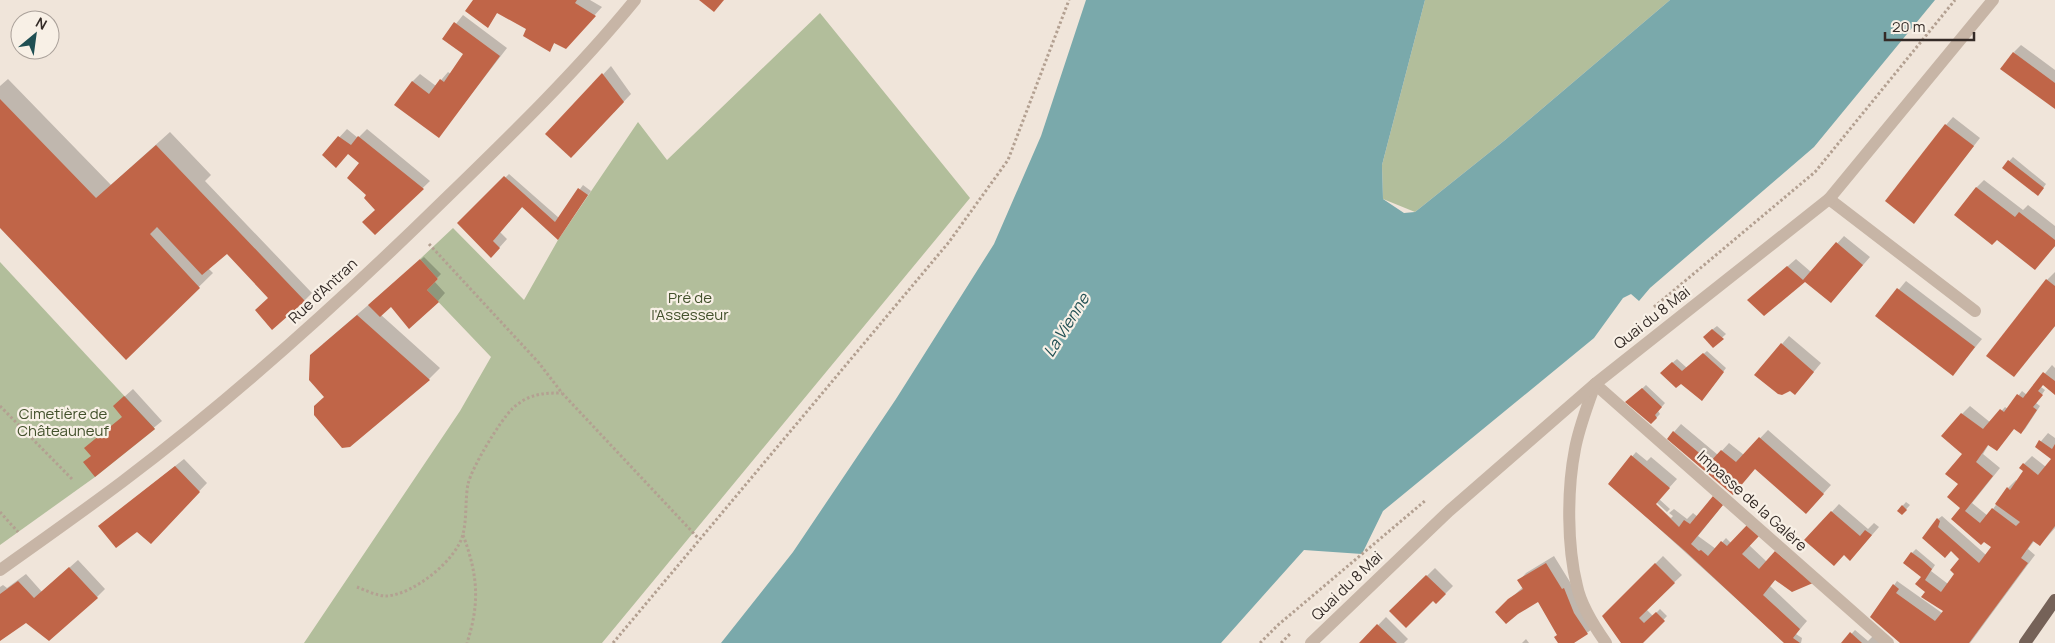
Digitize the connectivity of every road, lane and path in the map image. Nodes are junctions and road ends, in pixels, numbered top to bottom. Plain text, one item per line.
1 (635, 0) edge
2 (1069, 0) edge
3 (1955, 0) edge
4 (1993, 0) edge
5 (1828, 198) junction
6 (415, 229) junction
7 (1648, 312) dead end
8 (1975, 312) dead end
9 (1595, 384) junction
10 (562, 393) junction
11 (0, 406) edge
12 (72, 479) dead end
13 (1431, 496) dead end
14 (463, 535) junction
15 (699, 539) junction
16 (0, 570) edge
17 (357, 587) dead end
18 (2055, 600) edge
19 (467, 643) edge
20 (613, 643) edge
21 (1260, 643) edge
22 (1311, 643) edge
23 (1606, 643) edge
24 (1888, 643) edge
25 (2025, 643) edge

1 - 6 street, Rue d'Antran
2 - 15 path
3 - 7 path
4 - 5 street, Quai du 8 Mai
5 - 8 street
5 - 9 street, Quai du 8 Mai
6 - 10 path
6 - 16 street, Rue d'Antran
9 - 22 street, Quai du 8 Mai
9 - 23 street
9 - 24 street, Impasse de la Galère
10 - 14 path
10 - 15 path
11 - 12 path
13 - 21 path
14 - 17 path
14 - 19 path
15 - 20 path
18 - 25 main road

